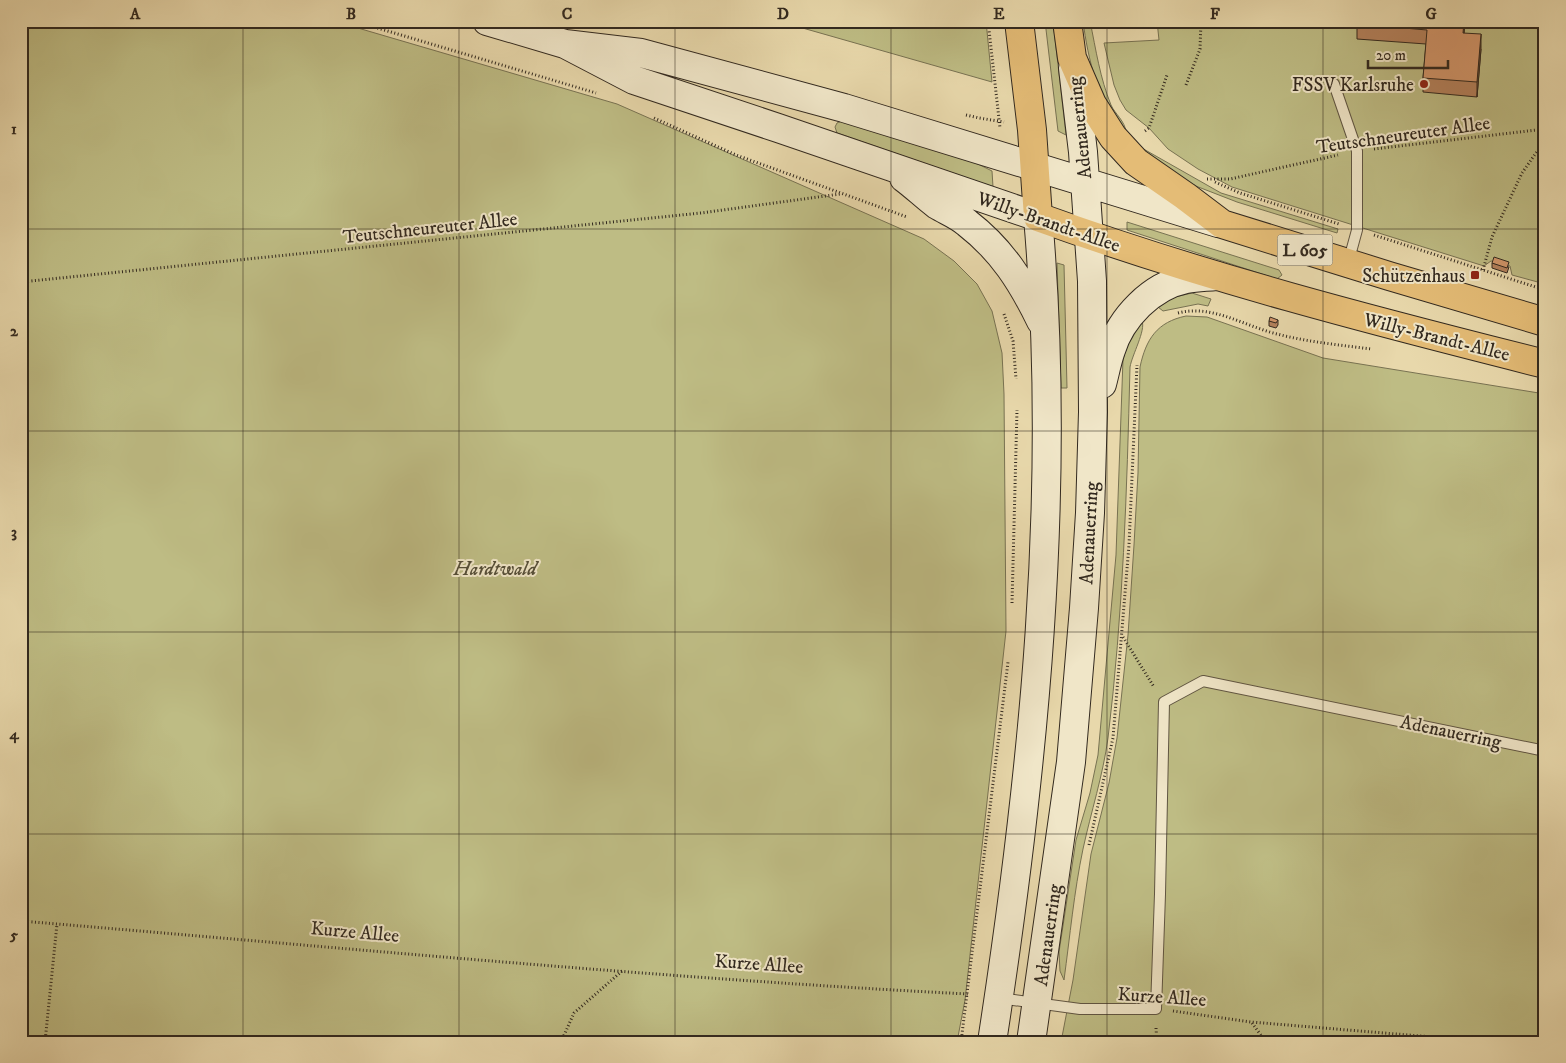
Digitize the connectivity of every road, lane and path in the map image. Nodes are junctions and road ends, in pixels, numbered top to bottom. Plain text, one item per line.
1 (354, 21) edge
2 (486, 21) edge
3 (988, 21) edge
4 (1019, 21) edge
5 (1067, 21) edge
6 (1201, 21) edge
7 (565, 44) junction
8 (1072, 58) junction
9 (1167, 75) dead end
10 (1334, 84) dead end
11 (1186, 85) dead end
12 (596, 93) dead end
13 (649, 115) dead end
14 (1000, 121) dead end
15 (1545, 129) edge
16 (1142, 134) dead end
17 (1545, 140) edge
18 (1357, 151) junction
19 (884, 164) junction
20 (1034, 166) junction
21 (1207, 179) dead end
22 (1085, 181) junction
23 (840, 194) junction
24 (1038, 217) junction
25 (916, 221) dead end
26 (1222, 224) junction
27 (1088, 235) junction
28 (1348, 264) junction
29 (1483, 270) dead end
30 (1216, 276) junction
31 (21, 282) edge
32 (1213, 308) dead end
33 (1212, 312) junction
34 (1004, 313) dead end
35 (1174, 314) dead end
36 (1545, 322) edge
37 (1276, 329) edge
38 (1046, 330) junction
39 (1275, 334) junction
40 (1374, 350) dead end
41 (1137, 357) dead end
42 (1545, 364) edge
43 (1017, 383) dead end
44 (1017, 400) dead end
45 (1093, 412) junction
46 (1011, 609) dead end
47 (1122, 637) junction
48 (1008, 657) dead end
49 (1164, 702) junction
50 (1545, 751) edge
51 (1087, 852) dead end
52 (21, 921) edge
53 (57, 924) junction
54 (623, 970) junction
55 (968, 994) junction
56 (998, 998) junction
57 (1037, 1004) junction
58 (1156, 1009) junction
59 (1251, 1022) junction
60 (45, 1042) edge
61 (561, 1042) edge
62 (961, 1042) edge
63 (992, 1042) edge
64 (1031, 1042) edge
65 (1266, 1042) edge
66 (1494, 1042) edge

1 - 12 path
2 - 7 main road, Willy-Brandt-Allee
3 - 14 path
4 - 20 main road
5 - 8 main road, Adenauerring
6 - 11 path
7 - 19 main road, Willy-Brandt-Allee
7 - 20 main road, Willy-Brandt-Allee
8 - 22 main road, Adenauerring
8 - 26 main road
9 - 16 path
10 - 18 lane
13 - 23 path
15 - 18 path, Teutschneureuter Allee
17 - 29 path
18 - 21 path, Teutschneureuter Allee
18 - 28 lane
19 - 24 main road, Willy-Brandt-Allee
19 - 38 main road
20 - 22 main road, Willy-Brandt-Allee
20 - 24 main road
22 - 26 main road, Willy-Brandt-Allee / L 605
22 - 27 main road, Adenauerring
23 - 25 path
23 - 31 path, Teutschneureuter Allee
24 - 27 main road, Willy-Brandt-Allee / L 605
24 - 38 main road
26 - 28 main road, Willy-Brandt-Allee / L 605
27 - 30 main road, Willy-Brandt-Allee / L 605
27 - 45 main road, Adenauerring
28 - 36 main road, Willy-Brandt-Allee / L 605
30 - 42 main road, Willy-Brandt-Allee / L 605
30 - 45 main road
32 - 33 path
33 - 35 path
33 - 39 path
34 - 43 path
37 - 39 path
38 - 56 main road
39 - 40 path
41 - 47 path
44 - 46 path
45 - 57 main road, Adenauerring
47 - 49 path
47 - 51 path
48 - 55 path
49 - 50 lane, Adenauerring
49 - 58 lane
52 - 53 path, Kurze Allee
53 - 54 path, Kurze Allee
53 - 60 path
54 - 55 path, Kurze Allee
54 - 61 path
55 - 56 path, Kurze Allee
55 - 62 path
56 - 57 lane, Kurze Allee
56 - 63 main road
57 - 58 lane, Kurze Allee
57 - 64 main road, Adenauerring
58 - 59 path, Kurze Allee
59 - 65 path
59 - 66 path, Kurze Allee

